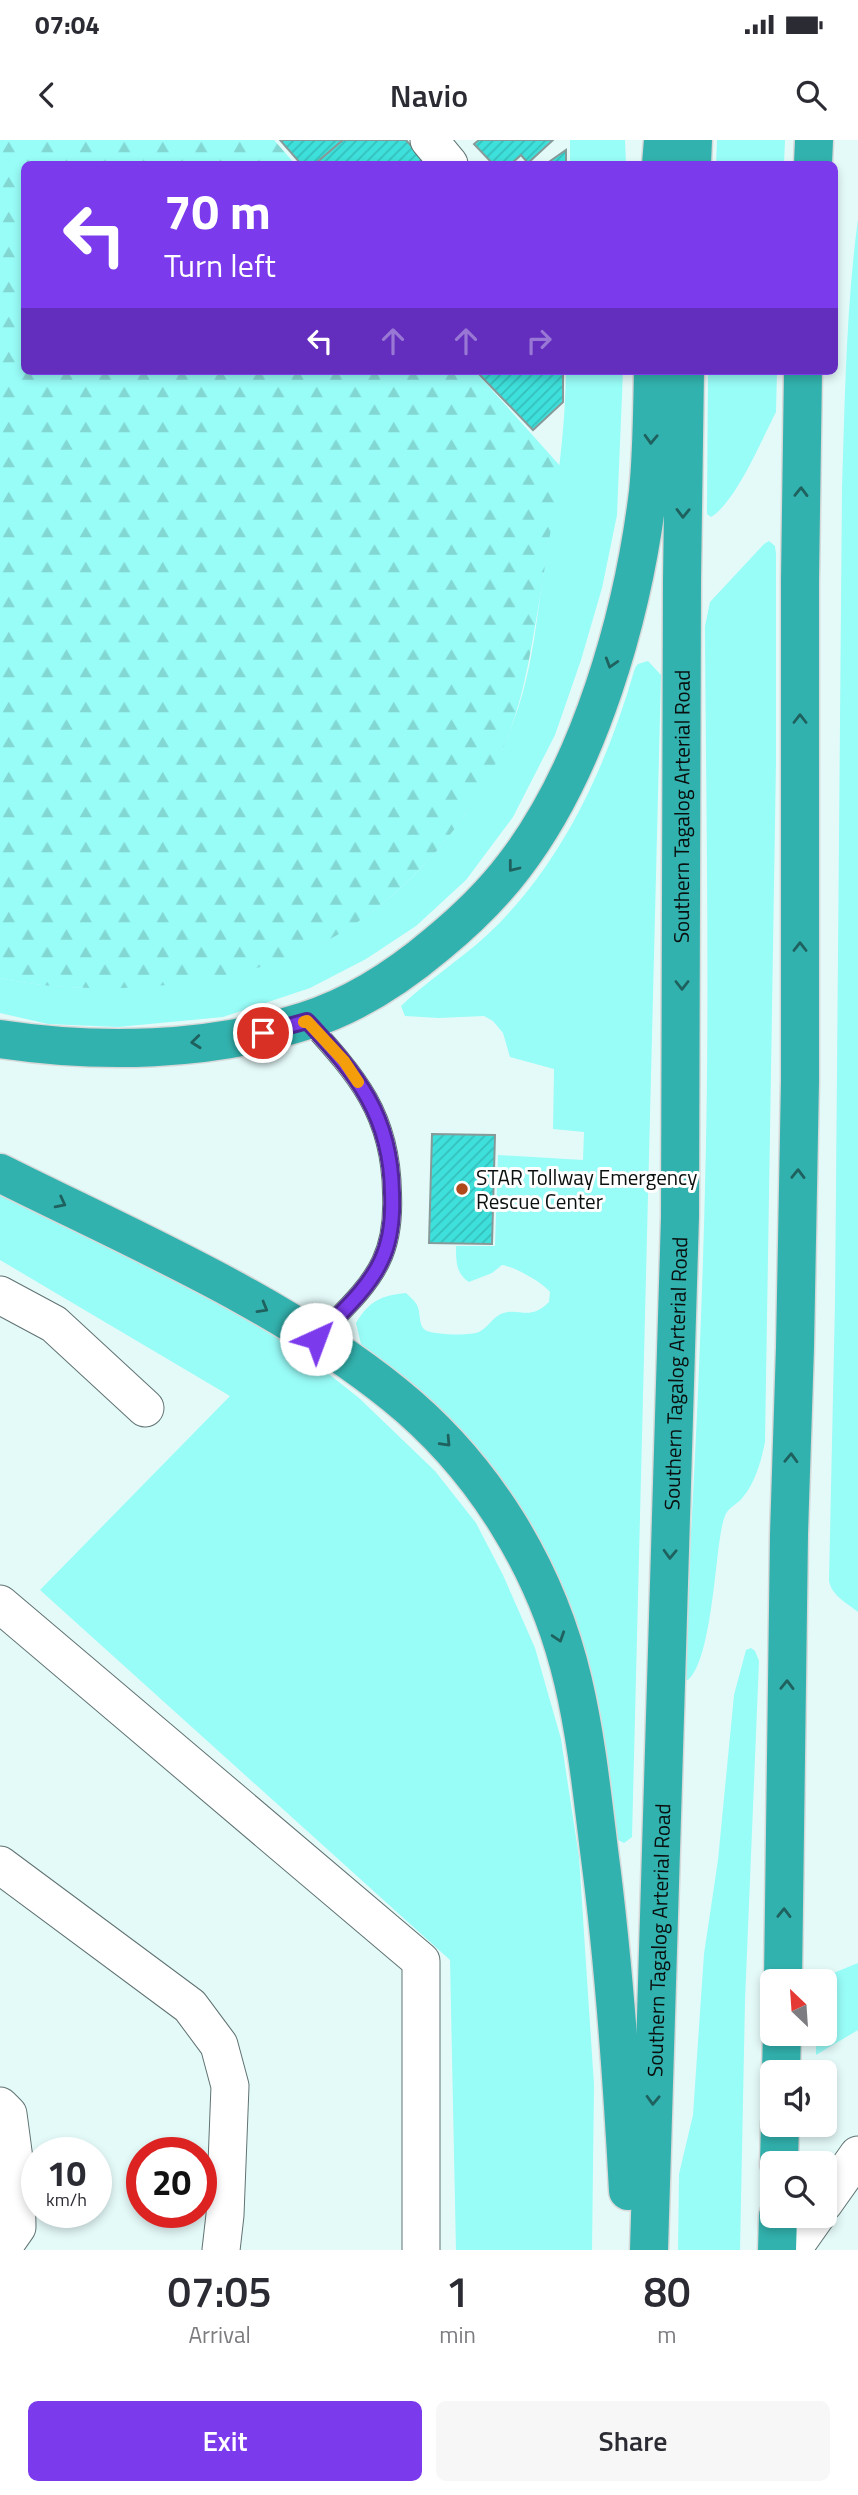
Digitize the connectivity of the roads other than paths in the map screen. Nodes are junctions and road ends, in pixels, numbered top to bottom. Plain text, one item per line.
1 (429, 140) edge
2 (663, 140) edge
3 (693, 140) edge
4 (814, 140) edge
5 (446, 161) edge
6 (661, 161) edge
7 (692, 161) edge
8 (813, 161) edge
9 (653, 375) edge
10 (685, 375) edge
11 (803, 375) edge
12 (307, 1021) junction
13 (0, 1040) edge
14 (0, 1173) edge
15 (0, 1295) edge
16 (316, 1339) junction
17 (145, 1408) dead end
18 (0, 1604) edge
19 (0, 1865) edge
20 (783, 1969) edge
21 (0, 2106) edge
22 (858, 2155) edge
23 (837, 2185) edge
24 (778, 2228) edge
25 (808, 2228) edge
26 (641, 2238) edge
27 (1, 2250) edge
28 (220, 2250) edge
29 (421, 2250) edge
30 (777, 2250) edge
31 (792, 2250) edge

1 - 5 street
2 - 6 highway
3 - 7 highway
4 - 8 highway
9 -> 12 highway
10 -> 26 highway, Southern Tagalog Arterial Road
20 -> 11 highway
12 -> 13 highway
12 - 16 lane
14 -> 16 highway
15 - 17 street
16 -> 26 highway
18 - 29 street
19 - 28 street
21 - 27 street
22 - 23 street
24 - 30 highway
25 - 31 street

